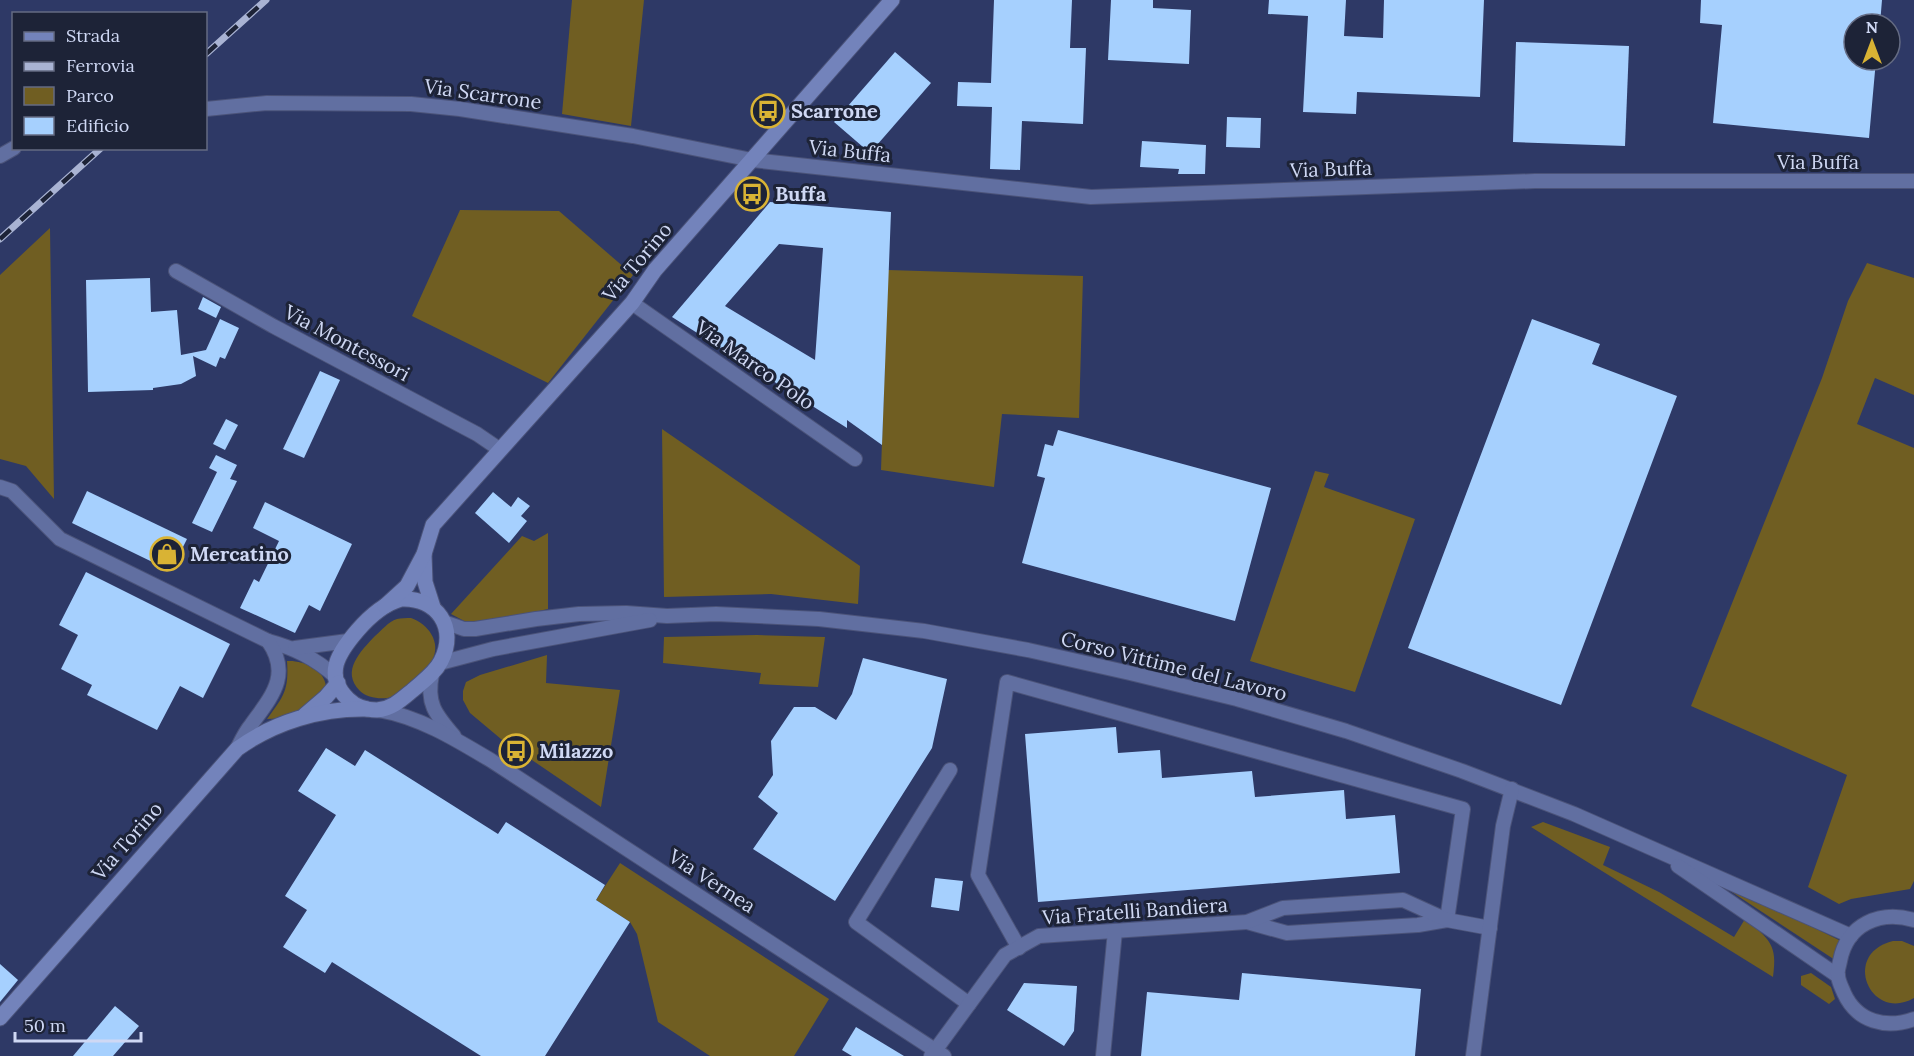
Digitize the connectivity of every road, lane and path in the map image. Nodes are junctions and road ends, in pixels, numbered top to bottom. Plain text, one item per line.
1 (892, 0) edge
2 (207, 109) edge
3 (752, 160) junction
4 (1914, 181) edge
5 (176, 271) dead end
6 (632, 303) junction
7 (500, 449) junction
8 (855, 459) dead end
9 (0, 487) edge
10 (424, 554) junction
11 (385, 606) junction
12 (433, 608) junction
13 (667, 616) junction
14 (444, 622) junction
15 (268, 641) junction
16 (348, 642) junction
17 (292, 648) junction
18 (436, 668) junction
19 (337, 680) junction
20 (373, 709) junction
21 (303, 716) junction
22 (458, 740) junction
23 (237, 749) junction
24 (950, 770) dead end
25 (1512, 789) junction
26 (1652, 848) junction
27 (1447, 920) junction
28 (1914, 920) edge
29 (1247, 922) junction
30 (1490, 928) junction
31 (1115, 931) junction
32 (1851, 936) junction
33 (1018, 948) junction
34 (1838, 976) junction
35 (969, 1004) junction
36 (0, 1018) edge
37 (1914, 1019) edge
38 (936, 1054) edge
39 (1103, 1056) edge
40 (1473, 1056) edge

1 - 3 main road, Via Torino
2 - 3 street, Via Scarrone
3 - 4 street, Via Buffa
3 - 6 main road, Via Torino
5 - 7 street, Via Montessori
6 - 7 main road, Via Torino
6 - 8 street, Via Marco Polo
7 - 10 main road, Via Torino
9 - 15 street
10 - 11 main road
10 - 12 main road
11 - 12 main road
11 - 16 main road
12 - 14 main road
13 - 14 street
13 - 18 street
13 - 25 street, Corso Vittime del Lavoro
14 - 18 main road
15 - 17 street
15 - 23 street
16 - 17 street
16 - 19 main road
17 - 19 street
18 - 20 main road
18 - 22 street
19 - 20 main road
19 - 21 main road
20 - 21 main road
20 - 22 street
21 - 23 main road, Via Torino
22 - 38 street, Via Vernea
23 - 36 main road, Via Torino
24 - 35 street
25 - 26 street, Corso Vittime del Lavoro
25 - 30 street
26 - 32 street, Corso Vittime del Lavoro
26 - 34 street, Corso Vittime del Lavoro
27 - 29 street, Via Fratelli Bandiera
27 - 29 street, Via Fratelli Bandiera
27 - 30 street, Via Fratelli Bandiera
27 - 33 street
28 - 32 street
29 - 31 street, Via Fratelli Bandiera
30 - 40 street
31 - 33 street, Via Fratelli Bandiera
31 - 39 street
32 - 34 street
33 - 35 street, Via Fratelli Bandiera
34 - 37 street
35 - 38 street, Via Fratelli Bandiera

